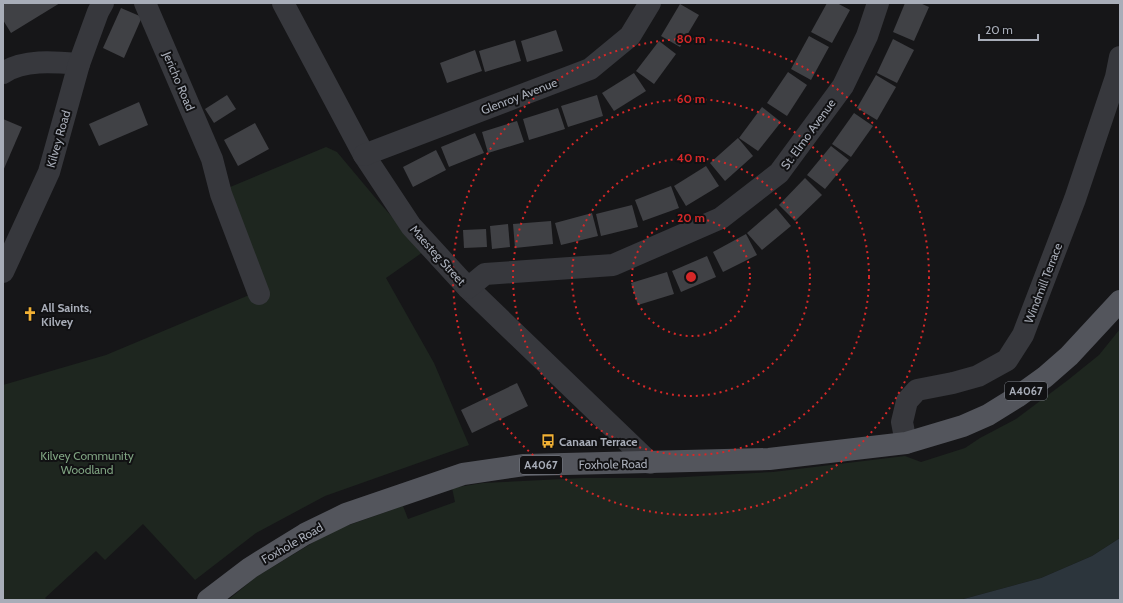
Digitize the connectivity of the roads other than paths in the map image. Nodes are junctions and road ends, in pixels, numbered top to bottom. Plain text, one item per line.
1 (103, 3) edge
2 (145, 3) edge
3 (283, 3) edge
4 (650, 3) edge
5 (878, 3) edge
6 (1120, 57) edge
7 (79, 64) junction
8 (3, 73) edge
9 (364, 155) junction
10 (3, 272) edge
11 (468, 288) junction
12 (259, 294) dead end
13 (1120, 301) edge
14 (906, 443) junction
15 (650, 463) junction
16 (208, 600) edge

1 - 7 street, Kilvey Road
2 - 12 street, Jericho Road
3 - 9 street, Maesteg Street
4 - 9 street, Glenroy Avenue
5 - 11 street, St. Elmo Avenue
6 - 14 street, Windmill Terrace
7 - 8 street
7 - 10 street, Kilvey Road
9 - 11 street, Maesteg Street
11 - 15 street, Maesteg Street
13 - 14 main road, A4067
14 - 15 main road, Foxhole Road / A4067
15 - 16 main road, Foxhole Road / A4067

